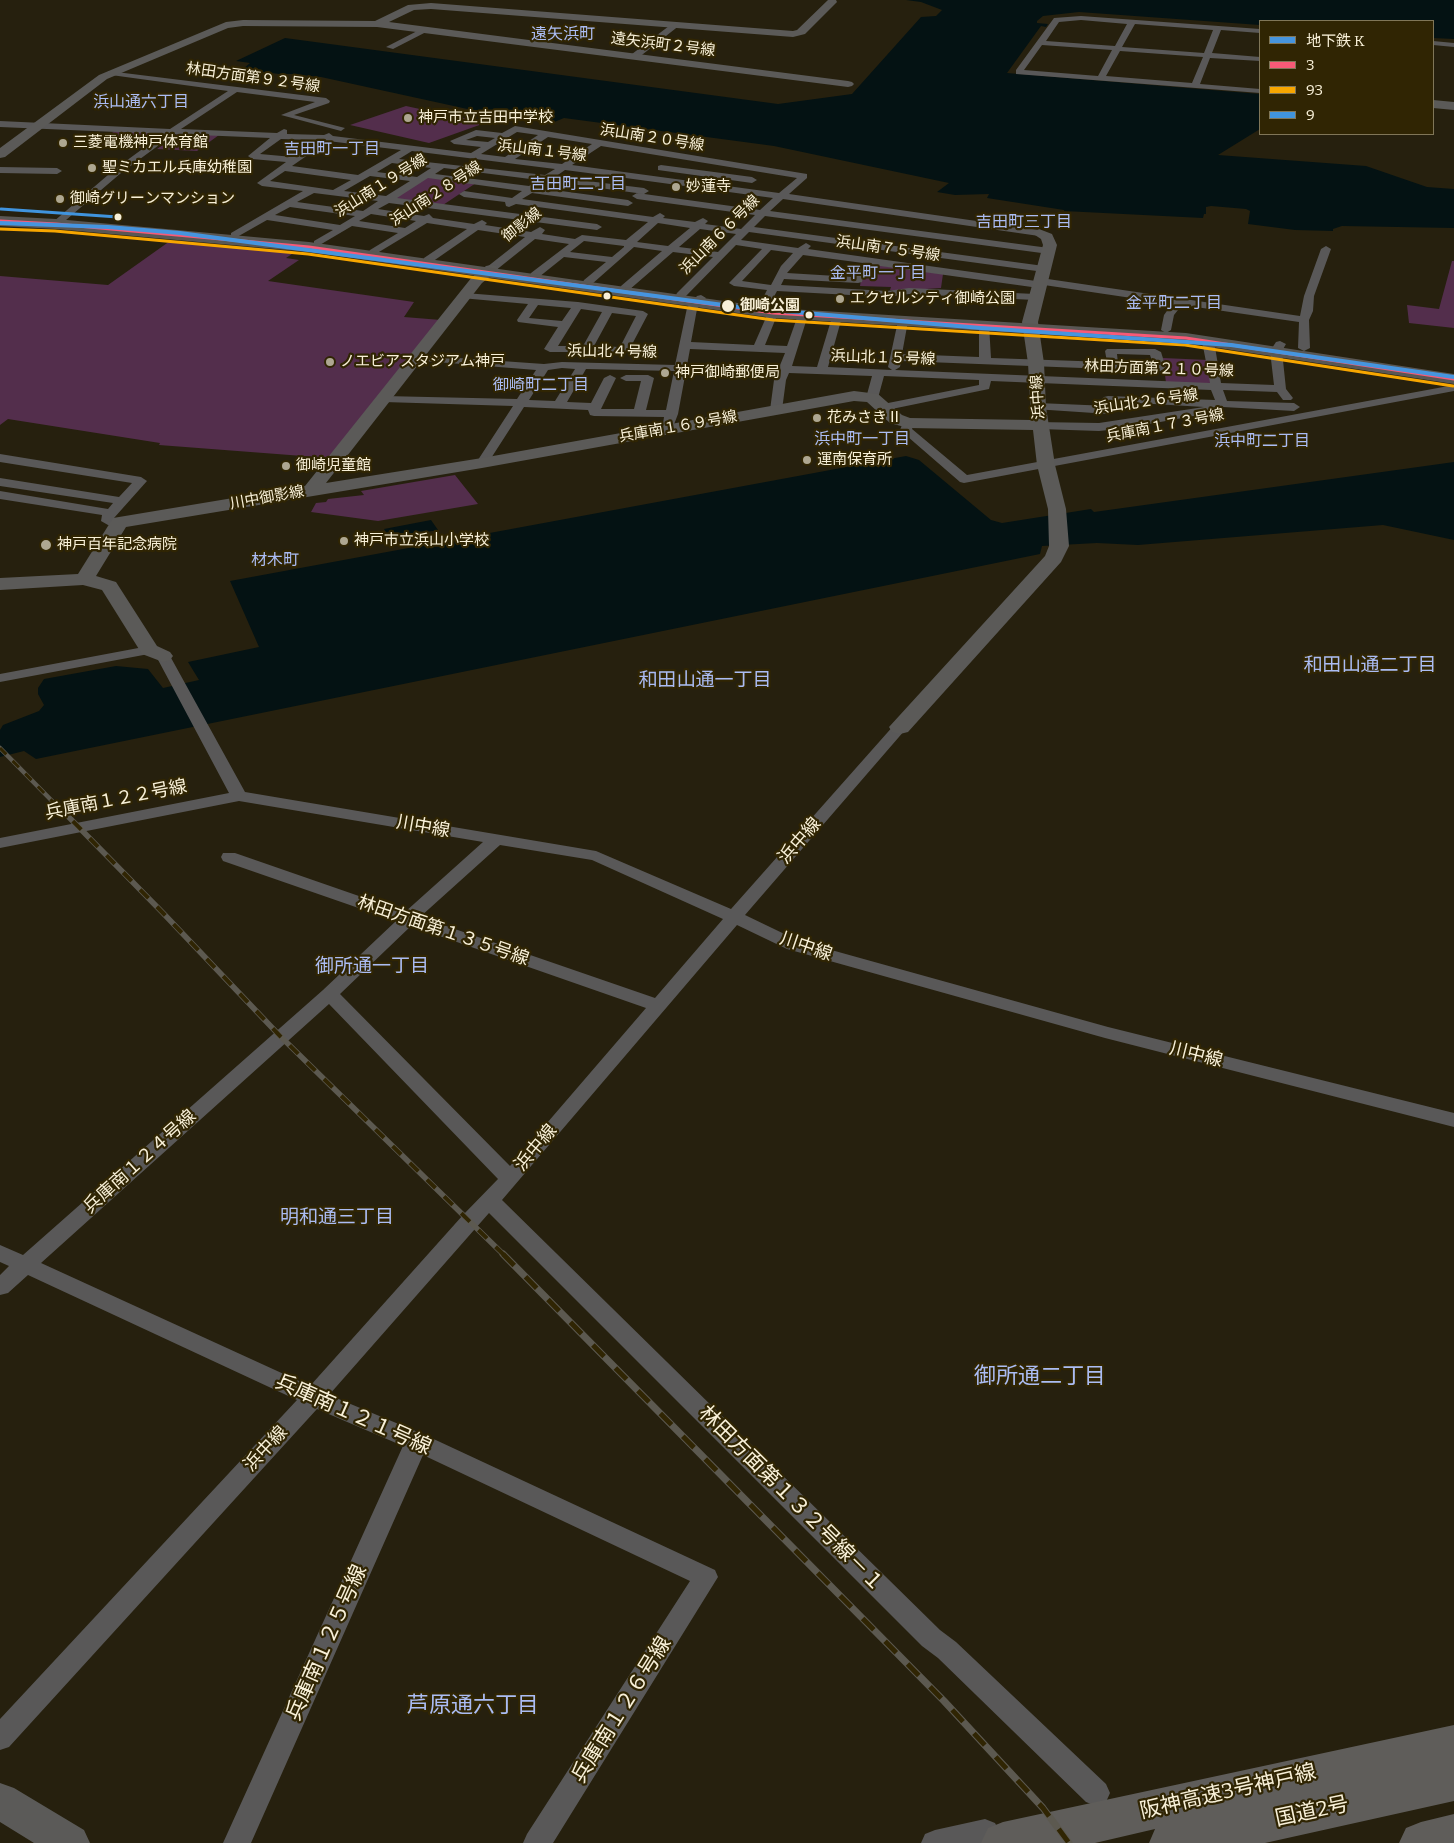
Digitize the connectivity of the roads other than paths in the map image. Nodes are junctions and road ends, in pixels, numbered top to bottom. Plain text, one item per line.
1 (832, 2) dead end
2 (1132, 22) junction
3 (377, 24) junction
4 (676, 25) junction
5 (1218, 28) junction
6 (426, 30) junction
7 (1259, 31) edge
8 (1042, 42) junction
9 (1434, 43) edge
10 (1454, 45) edge
11 (390, 47) dead end
12 (1118, 48) junction
13 (1208, 55) junction
14 (635, 56) junction
15 (1259, 59) edge
16 (112, 73) junction
17 (1101, 78) junction
18 (848, 84) dead end
19 (1195, 86) junction
20 (236, 89) junction
21 (1259, 91) edge
22 (1434, 104) edge
23 (1454, 106) edge
24 (303, 119) junction
25 (0, 124) edge
26 (39, 125) junction
27 (174, 130) junction
28 (546, 134) junction
29 (281, 135) junction
30 (504, 136) junction
31 (325, 138) junction
32 (599, 143) junction
33 (531, 144) junction
34 (489, 145) junction
35 (550, 146) dead end
36 (411, 148) junction
37 (568, 149) dead end
38 (587, 151) junction
39 (0, 154) edge
40 (460, 154) junction
41 (473, 156) junction
42 (635, 156) junction
43 (678, 156) junction
44 (296, 160) junction
45 (390, 160) junction
46 (511, 160) junction
47 (728, 164) junction
48 (442, 166) junction
49 (563, 167) junction
50 (285, 168) junction
51 (661, 168) junction
52 (0, 170) edge
53 (765, 170) junction
54 (57, 171) dead end
55 (498, 172) junction
56 (612, 173) junction
57 (712, 174) junction
58 (364, 175) junction
59 (422, 178) junction
60 (547, 178) junction
61 (646, 178) junction
62 (658, 180) junction
63 (752, 180) junction
64 (481, 183) junction
65 (348, 185) junction
66 (597, 185) junction
67 (313, 189) junction
68 (530, 190) junction
69 (336, 192) junction
70 (399, 192) junction
71 (738, 192) junction
72 (640, 193) junction
73 (464, 194) junction
74 (582, 196) junction
75 (780, 197) junction
76 (388, 199) junction
77 (514, 201) junction
78 (678, 202) junction
79 (628, 203) junction
80 (290, 204) junction
81 (851, 206) junction
82 (445, 207) junction
83 (720, 207) junction
84 (568, 208) junction
85 (367, 213) junction
86 (762, 213) junction
87 (495, 214) junction
88 (613, 214) junction
89 (0, 216) edge
90 (926, 216) junction
91 (267, 217) junction
92 (426, 219) junction
93 (655, 220) junction
94 (0, 221) edge
95 (552, 221) junction
96 (59, 222) junction
97 (834, 222) junction
98 (347, 226) junction
99 (477, 226) junction
100 (698, 226) junction
101 (597, 227) junction
102 (407, 231) junction
103 (746, 231) junction
104 (910, 232) junction
105 (1039, 233) joint
106 (234, 235) junction
107 (535, 235) junction
108 (815, 238) junction
109 (580, 240) junction
110 (734, 242) junction
111 (318, 243) junction
112 (628, 244) junction
113 (1003, 245) junction
114 (769, 247) junction
115 (670, 249) junction
116 (893, 249) junction
117 (1326, 249) dead end
118 (1049, 251) junction
119 (374, 252) junction
120 (799, 252) junction
121 (562, 254) junction
122 (721, 256) junction
123 (428, 260) junction
124 (614, 260) junction
125 (875, 262) junction
126 (988, 262) junction
127 (718, 268) junction
128 (488, 271) junction
129 (745, 272) junction
130 (948, 272) junction
131 (535, 275) junction
132 (780, 276) junction
133 (979, 276) junction
134 (588, 282) junction
135 (1040, 283) junction
136 (626, 288) junction
137 (773, 288) junction
138 (945, 292) junction
139 (982, 294) junction
140 (681, 295) junction
141 (465, 296) junction
142 (698, 301) junction
143 (1180, 301) junction
144 (536, 302) junction
145 (578, 305) junction
146 (609, 309) junction
147 (769, 310) junction
148 (803, 315) junction
149 (836, 317) junction
150 (1304, 320) junction
151 (904, 321) junction
152 (566, 324) junction
153 (984, 325) junction
154 (1031, 325) junction
155 (1166, 330) junction
156 (1208, 341) junction
157 (684, 345) junction
158 (758, 348) junction
159 (1278, 348) junction
160 (1304, 348) junction
161 (587, 349) junction
162 (792, 350) junction
163 (896, 357) junction
164 (416, 358) junction
165 (985, 361) junction
166 (582, 366) junction
167 (1113, 366) dead end
168 (544, 367) junction
169 (680, 368) junction
170 (785, 370) junction
171 (821, 371) junction
172 (1036, 371) junction
173 (1454, 371) edge
174 (879, 373) junction
175 (892, 374) junction
176 (576, 377) junction
177 (610, 378) junction
178 (986, 378) junction
179 (1454, 379) edge
180 (1106, 382) junction
181 (1216, 386) junction
182 (1454, 388) edge
183 (1280, 389) junction
184 (384, 399) junction
185 (522, 403) junction
186 (877, 403) junction
187 (1108, 404) junction
188 (1220, 404) junction
189 (559, 405) junction
190 (595, 407) junction
191 (1038, 407) junction
192 (776, 410) junction
193 (1298, 411) junction
194 (639, 413) junction
195 (670, 422) junction
196 (908, 423) junction
197 (1126, 424) junction
198 (1040, 425) junction
199 (0, 458) edge
200 (482, 463) junction
201 (1046, 465) junction
202 (0, 482) edge
203 (47, 489) junction
204 (310, 492) junction
205 (0, 495) edge
206 (31, 500) junction
207 (122, 500) junction
208 (116, 517) junction
209 (84, 579) junction
210 (0, 584) edge
211 (156, 653) junction
212 (0, 678) edge
213 (900, 727) joint
214 (239, 796) junction
215 (495, 840) junction
216 (0, 843) edge
217 (229, 857) dead end
218 (734, 916) junction
219 (408, 918) junction
220 (329, 994) junction
221 (657, 1005) junction
222 (1454, 1120) edge
223 (510, 1179) junction
224 (489, 1200) junction
225 (0, 1253) edge
226 (25, 1265) junction
227 (0, 1287) edge
228 (313, 1398) junction
229 (417, 1442) junction
230 (706, 1577) joint
231 (0, 1738) edge
232 (1454, 1744) edge
233 (1454, 1781) edge
234 (1096, 1793) dead end
235 (0, 1800) edge
236 (1454, 1836) edge
237 (70, 1843) edge
238 (237, 1843) edge
239 (537, 1843) edge
240 (935, 1843) edge
241 (992, 1843) edge
242 (1003, 1843) edge
243 (1171, 1843) edge
244 (1421, 1843) edge

1 - 4 street, 遠矢浜町２号線
2 - 5 street
2 - 8 street
2 - 12 street
3 - 4 street, 遠矢浜町２号線
3 - 6 street, 遠矢浜町２号線
3 - 16 street
4 - 14 street
5 - 7 street
5 - 13 street
6 - 11 street
6 - 14 street, 遠矢浜町２号線
8 - 12 street
8 - 17 street
9 - 10 street
12 - 13 street
12 - 17 street
13 - 15 street
13 - 19 street
14 - 18 street, 遠矢浜町２号線
16 - 20 street, 林田方面第９２号線
16 - 26 street
17 - 19 street
19 - 21 street
20 - 24 street, 林田方面第９２号線
20 - 27 street
22 - 23 street
24 - 29 street
24 - 31 street, 林田方面第９２号線
25 - 26 street, 浜山南１号線
26 - 27 street, 浜山南１号線
26 - 39 street
27 - 29 street, 浜山南１号線
27 - 96 street
28 - 30 street, 浜山南２０号線
28 - 32 street, 浜山南２０号線
28 - 33 street, 浜山南２８号線
29 - 31 street, 浜山南１号線
29 - 44 street
30 - 34 street, 浜山南２０号線
30 - 34 street
31 - 36 street, 浜山南１号線
31 - 44 street
32 - 38 street
32 - 42 street, 浜山南２０号線
33 - 35 street
33 - 46 street, 浜山南２８号線
34 - 41 street, 浜山南２０号線
36 - 40 street, 浜山南１号線
36 - 45 street
37 - 38 street
38 - 49 street
40 - 41 street, 浜山南１号線
40 - 48 street, 浜山南１９号線
41 - 46 street, 浜山南１号線
42 - 43 street, 浜山南２０号線
42 - 56 street, 御影線
43 - 47 street, 浜山南２０号線
43 - 51 street
44 - 50 street
45 - 48 street
45 - 58 street
46 - 49 street, 浜山南１号線
46 - 55 street, 浜山南２８号線
47 - 53 street, 浜山南２０号線
47 - 57 street
48 - 55 street
48 - 59 street, 浜山南１９号線
49 - 56 street, 浜山南１号線
49 - 60 street
50 - 58 street
50 - 67 street
51 - 57 street
51 - 61 street
52 - 54 street
53 - 63 street
53 - 75 street, 浜山南２０号線
55 - 60 street
55 - 64 street, 浜山南２８号線
56 - 61 street, 浜山南１号線
56 - 66 street, 御影線
57 - 63 street
58 - 59 street
58 - 65 street
59 - 64 street
59 - 70 street, 浜山南１９号線
60 - 66 street
60 - 68 street
61 - 62 street, 浜山南１号線
62 - 71 street, 浜山南１号線
62 - 72 street
63 - 71 street
64 - 68 street
64 - 73 street, 浜山南２８号線
65 - 69 street
65 - 70 street
66 - 72 street
66 - 74 street, 御影線
67 - 69 street
67 - 80 street
68 - 74 street
68 - 77 street
69 - 76 street
70 - 76 street, 浜山南１９号線
71 - 75 street, 浜山南１号線
71 - 83 street
72 - 78 street
72 - 79 street
73 - 77 street
73 - 82 street, 浜山南２８号線
74 - 79 street
74 - 84 street, 御影線
75 - 81 street, 浜山南１号線
75 - 86 street, 浜山南６６号線
76 - 82 street
76 - 85 street, 浜山南１９号線
77 - 84 street
77 - 87 street
78 - 83 street
78 - 93 street
79 - 88 street
80 - 85 street
80 - 91 street
81 - 90 street, 浜山南１号線
81 - 97 street
82 - 87 street
82 - 92 street, 浜山南２８号線
83 - 86 street
83 - 100 street
84 - 88 street
84 - 95 street, 御影線
85 - 92 street
85 - 98 street, 浜山南１９号線
86 - 97 street
86 - 103 street, 浜山南６６号線
87 - 95 street
87 - 99 street
88 - 93 street
88 - 101 street
89 - 96 main road
90 - 104 street
90 - 105 street, 浜山南１号線
91 - 98 street
91 - 106 street
92 - 99 street
92 - 102 street, 浜山南２８号線
93 - 100 street
93 - 112 street
94 - 96 main road
95 - 101 street
95 - 107 street, 御影線
96 - 106 main road
96 - 128 main road
97 - 104 street
97 - 108 street
98 - 102 street
98 - 111 street, 浜山南１９号線
99 - 107 street
99 - 123 street
100 - 103 street
100 - 115 street
101 - 109 street
102 - 119 street, 浜山南２８号線
103 - 108 street
103 - 110 street, 浜山南６６号線
104 - 113 street
104 - 116 street
105 - 118 street
106 - 111 main road
107 - 109 street
107 - 128 street, 御影線
108 - 116 street
108 - 120 street
109 - 112 street
109 - 121 street
110 - 114 street, 浜山南７５号線
110 - 122 street, 浜山南６６号線
111 - 119 main road
112 - 115 street
112 - 124 street
113 - 118 street
113 - 126 street
114 - 120 street, 浜山南７５号線
114 - 129 street
115 - 122 street
115 - 136 street
116 - 125 street
116 - 126 street
117 - 150 street
118 - 135 street, 浜中線
119 - 123 main road
120 - 125 street, 浜山南７５号線
120 - 132 street
121 - 124 street
121 - 131 street
122 - 127 street, 浜山南６６号線
123 - 128 main road
124 - 134 street
125 - 130 street, 浜山南７５号線
125 - 132 street
126 - 133 street
126 - 135 street
127 - 129 street
127 - 140 street, 浜山南６６号線
128 - 131 main road
128 - 141 street, 川中御影線
128 - 142 main road
129 - 137 street
130 - 133 street, 浜山南７５号線
130 - 138 street
131 - 134 main road
132 - 137 street
133 - 135 street, 浜山南７５号線
133 - 139 street
134 - 136 main road
135 - 139 street
135 - 143 street
135 - 154 street, 浜中線
136 - 140 main road
137 - 138 street
137 - 147 street
138 - 139 street
140 - 142 main road
141 - 144 street
141 - 164 street, 川中御影線
142 - 147 main road
142 - 157 street
143 - 150 street
143 - 155 street
144 - 145 street
144 - 152 street
145 - 146 street
145 - 152 street
146 - 161 street
146 - 161 street
147 - 148 main road
147 - 154 main road
147 - 158 street
148 - 149 main road
148 - 162 street
149 - 151 main road
149 - 171 street
150 - 160 street
151 - 153 main road
151 - 163 street
152 - 161 street
153 - 154 main road
153 - 165 street
154 - 155 main road
154 - 156 main road
154 - 172 street, 浜中線
155 - 159 main road
156 - 159 main road
156 - 181 street, 浜山北２６号線
157 - 158 street
157 - 169 street
158 - 162 street
159 - 160 main road
159 - 179 main road
159 - 183 street
160 - 173 main road
162 - 170 street
163 - 165 street
163 - 175 street
164 - 168 street, 浜山北４号線
164 - 184 street, 川中御影線
165 - 172 street
166 - 168 street, 浜山北４号線
166 - 169 street, 浜山北４号線
166 - 176 street
167 - 172 street
168 - 185 street
169 - 195 street
170 - 171 street, 浜山北１５号線
170 - 192 street
171 - 174 street, 浜山北１５号線
172 - 178 street, 浜山北１５号線
172 - 180 street, 林田方面第２１０号線
172 - 191 street, 浜中線
174 - 175 street, 浜山北１５号線
174 - 186 street
175 - 178 street, 浜山北１５号線
176 - 177 street
176 - 189 street
177 - 190 street
177 - 194 street
178 - 186 street
180 - 181 street, 林田方面第２１０号線
180 - 187 street
181 - 183 street, 林田方面第２１０号線
181 - 188 street, 浜山北２６号線
182 - 193 street, 兵庫南１７３号線
183 - 193 street
184 - 185 street
184 - 204 street, 川中御影線
185 - 189 street
185 - 200 street
186 - 192 street, 兵庫南１６９号線
186 - 196 street
187 - 188 street
187 - 191 street
187 - 197 street
188 - 193 street
188 - 197 street, 浜山北２６号線
189 - 190 street
190 - 194 street
191 - 198 street, 浜中線
192 - 195 street, 兵庫南１６９号線
193 - 201 street, 兵庫南１７３号線
194 - 195 street
195 - 200 street, 兵庫南１６９号線
196 - 198 street
196 - 201 street, 兵庫南１７３号線
197 - 198 street, 浜山北２６号線
198 - 201 street, 浜中線
199 - 207 street
200 - 204 street, 兵庫南１６９号線
201 - 213 street, 浜中線
202 - 203 street
203 - 206 street
203 - 207 street
204 - 208 street, 川中御影線
205 - 206 street
206 - 208 street
207 - 208 street
208 - 209 street
209 - 210 street
209 - 211 street
211 - 212 street
211 - 214 street
213 - 218 street, 浜中線
214 - 215 street, 川中線
214 - 216 street, 兵庫南１２２号線
215 - 218 street, 川中線
215 - 219 street, 兵庫南１２４号線
217 - 219 street, 林田方面第１３５号線
218 - 221 street, 浜中線
218 - 222 street, 川中線
219 - 220 street, 兵庫南１２４号線
219 - 221 street, 林田方面第１３５号線
220 - 223 street
220 - 226 street, 兵庫南１２４号線
221 - 223 street, 浜中線
223 - 224 street, 浜中線
224 - 228 street, 浜中線
224 - 234 street, 林田方面第１３２号線－１
225 - 226 street, 兵庫南１２１号線
226 - 227 street, 兵庫南１２４号線
226 - 228 street, 兵庫南１２１号線
228 - 229 street, 兵庫南１２１号線
228 - 231 street, 浜中線
229 - 230 street, 兵庫南１２１号線
229 - 238 street, 兵庫南１２５号線
230 - 239 street, 兵庫南１２６号線
232 - 242 highway, 阪神高速3号神戸線
233 - 243 highway, 国道2号
235 - 237 street
236 - 244 highway
240 - 241 street

